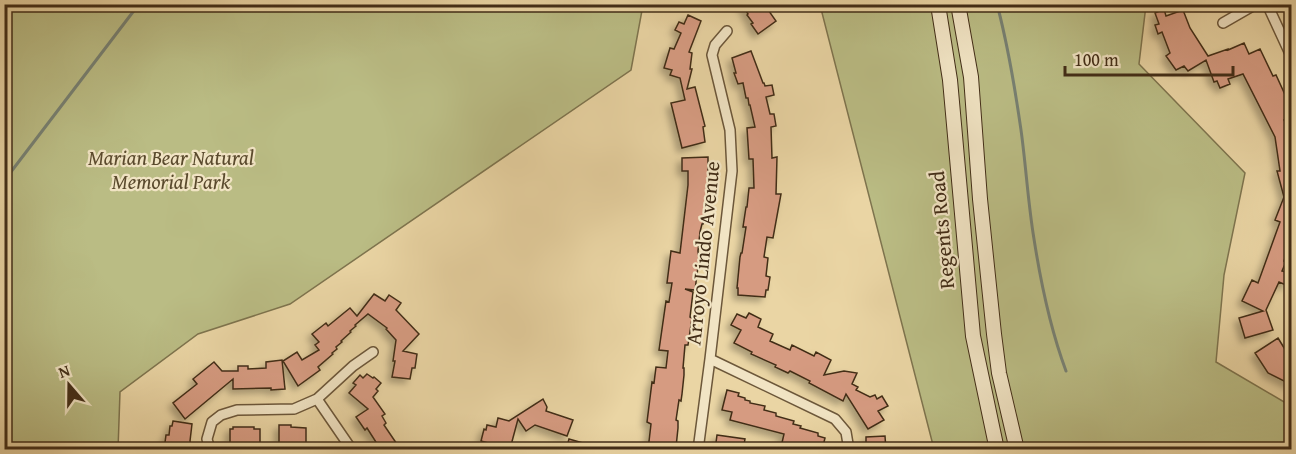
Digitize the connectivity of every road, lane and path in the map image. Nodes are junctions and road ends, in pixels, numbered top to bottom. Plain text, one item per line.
1 (937, 4) edge
2 (958, 4) edge
3 (1256, 4) edge
4 (1267, 4) edge
5 (1223, 23) dead end
6 (727, 32) dead end
7 (1292, 58) edge
8 (374, 352) dead end
9 (710, 359) junction
10 (317, 399) junction
11 (210, 450) edge
12 (352, 450) edge
13 (698, 450) edge
14 (849, 450) edge
15 (997, 450) edge
16 (1017, 450) edge

1 - 15 main road, Regents Road
2 - 16 main road, Regents Road
3 - 5 street
4 - 7 street
6 - 9 street, Arroyo Lindo Avenue
8 - 10 street
9 - 13 street, Arroyo Lindo Avenue
9 - 14 street
10 - 11 street
10 - 12 street

